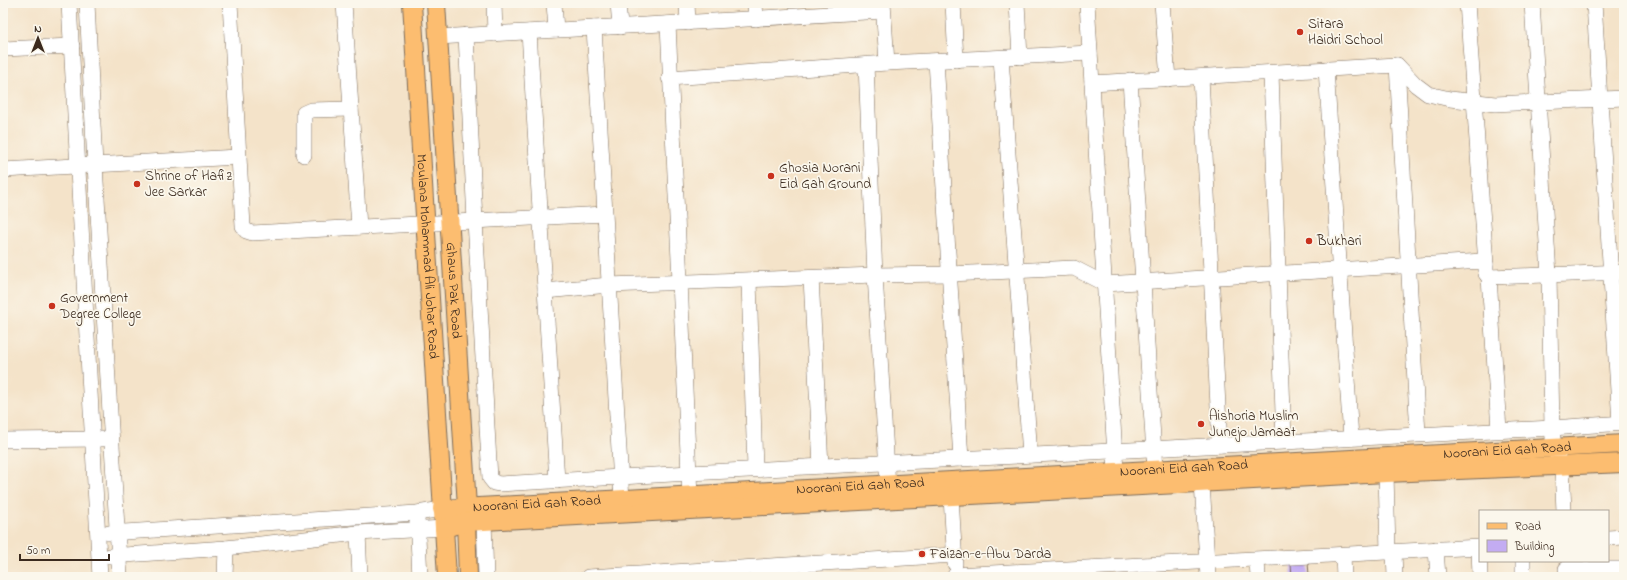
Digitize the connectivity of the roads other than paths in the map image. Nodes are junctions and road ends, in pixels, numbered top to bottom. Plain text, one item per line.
1 (69, 3) edge
2 (87, 3) edge
3 (230, 3) edge
4 (344, 3) edge
5 (412, 3) edge
6 (436, 3) edge
7 (494, 3) edge
8 (554, 3) edge
9 (618, 3) edge
10 (687, 3) edge
11 (755, 3) edge
12 (953, 3) edge
13 (1017, 3) edge
14 (1087, 3) edge
15 (1162, 3) edge
16 (1467, 3) edge
17 (1532, 3) edge
18 (1594, 3) edge
19 (883, 7) edge
20 (822, 9) edge
21 (756, 19) junction
22 (688, 23) junction
23 (668, 24) junction
24 (620, 26) junction
25 (594, 28) junction
26 (556, 30) junction
27 (529, 32) junction
28 (495, 34) junction
29 (466, 35) junction
30 (438, 37) junction
31 (72, 46) junction
32 (3, 50) edge
33 (1090, 53) junction
34 (1020, 57) junction
35 (1001, 58) junction
36 (956, 60) junction
37 (936, 61) junction
38 (887, 63) junction
39 (866, 65) junction
40 (1397, 65) junction
41 (1326, 69) junction
42 (1270, 73) junction
43 (1201, 77) junction
44 (669, 78) junction
45 (1168, 79) junction
46 (1130, 80) junction
47 (1092, 82) junction
48 (1624, 98) edge
49 (1600, 99) junction
50 (1474, 102) junction
51 (1539, 102) junction
52 (351, 109) junction
53 (304, 155) dead end
54 (238, 157) junction
55 (95, 165) junction
56 (78, 166) junction
57 (3, 170) edge
58 (605, 214) junction
59 (540, 218) junction
60 (475, 221) junction
61 (448, 222) junction
62 (426, 224) junction
63 (359, 227) junction
64 (1410, 266) junction
65 (1017, 270) junction
66 (1340, 271) junction
67 (1488, 271) junction
68 (1617, 272) edge
69 (950, 274) junction
70 (1278, 274) junction
71 (875, 275) junction
72 (1549, 275) junction
73 (811, 278) junction
74 (1212, 278) junction
75 (749, 281) junction
76 (1144, 282) junction
77 (680, 283) junction
78 (1105, 284) junction
79 (609, 285) junction
80 (545, 290) junction
81 (1622, 423) edge
82 (1552, 428) junction
83 (1499, 430) junction
84 (1418, 434) junction
85 (1351, 438) junction
86 (93, 439) junction
87 (113, 439) junction
88 (3, 440) edge
89 (1284, 441) junction
90 (1624, 444) edge
91 (1220, 445) junction
92 (1152, 449) junction
93 (1554, 449) junction
94 (1116, 451) junction
95 (1030, 455) junction
96 (961, 459) junction
97 (887, 462) junction
98 (1624, 463) edge
99 (821, 466) junction
100 (1562, 467) junction
101 (755, 469) junction
102 (1154, 469) junction
103 (1116, 471) junction
104 (690, 473) junction
105 (1386, 473) junction
106 (620, 477) junction
107 (557, 481) junction
108 (1202, 483) junction
109 (888, 486) junction
110 (690, 496) junction
111 (951, 497) junction
112 (622, 500) junction
113 (442, 509) junction
114 (1564, 510) edge
115 (467, 514) junction
116 (418, 521) junction
117 (484, 521) junction
118 (444, 528) junction
119 (118, 533) junction
120 (358, 533) junction
121 (98, 534) junction
122 (1624, 537) edge
123 (1609, 538) edge
124 (1479, 547) edge
125 (226, 548) junction
126 (1436, 549) junction
127 (1391, 552) junction
128 (1343, 555) junction
129 (99, 556) junction
130 (119, 556) junction
131 (955, 556) junction
132 (1257, 560) junction
133 (1480, 562) edge
134 (1523, 562) edge
135 (1566, 569) edge
136 (1624, 569) edge
137 (1207, 570) edge
138 (1155, 571) edge
139 (1114, 572) edge
140 (1071, 573) edge
141 (1028, 574) edge
142 (985, 575) edge
143 (955, 576) edge
144 (100, 577) edge
145 (120, 577) edge
146 (225, 577) edge
147 (360, 577) edge
148 (420, 577) edge
149 (447, 577) edge
150 (468, 577) edge
151 (486, 577) edge
152 (588, 577) edge
153 (1258, 577) edge
154 (1344, 577) edge
155 (1395, 577) edge
156 (1438, 577) edge
157 (1480, 577) edge
158 (1523, 577) edge

1 - 31 street
2 - 55 street
3 - 54 street
4 - 52 street
5 - 62 main road, Moulana Mohammad Ali Johar Road
6 - 30 main road, Ghaus Pak Road
7 - 28 street
8 - 26 street
9 - 24 street
10 - 22 street
11 - 21 street
12 - 36 street
13 - 34 street
14 - 33 street
15 - 45 street
16 - 50 street
17 - 51 street
18 - 49 street
19 - 20 street
19 - 38 street
20 - 21 street
21 - 22 street
22 - 23 street
23 - 24 street
23 - 44 street
24 - 25 street
25 - 26 street
25 - 58 street
26 - 27 street
27 - 28 street
27 - 59 street
28 - 29 street
29 - 30 street
29 - 60 street
30 - 61 main road, Ghaus Pak Road
31 - 32 street
31 - 56 street
33 - 34 street
33 - 47 street
34 - 35 street
35 - 36 street
35 - 65 street
36 - 37 street
37 - 38 street
37 - 69 street
38 - 39 street
39 - 44 street
39 - 71 street
40 - 41 street
40 - 50 street
40 - 64 street
41 - 42 street
41 - 66 street
42 - 43 street
42 - 70 street
43 - 45 street
43 - 74 street
44 - 77 street
45 - 46 street
46 - 47 street
46 - 76 street
47 - 78 street
48 - 49 street
49 - 51 street
49 - 68 street
50 - 51 street
50 - 67 street
51 - 72 street
52 - 53 street
52 - 63 street
54 - 55 street
54 - 63 street
55 - 56 street
55 - 87 street
56 - 57 street
56 - 86 street
58 - 59 street
58 - 79 street
59 - 60 street
59 - 80 street
60 - 61 street
60 - 107 street
61 - 62 street
61 - 115 main road, Ghaus Pak Road
62 - 63 street
62 - 113 main road, Moulana Mohammad Ali Johar Road
64 - 66 street
64 - 67 street
64 - 84 street
65 - 69 street
65 - 78 street
65 - 95 street
66 - 70 street
66 - 85 street
67 - 72 street
67 - 83 street
68 - 72 street
68 - 81 street
69 - 71 street
69 - 96 street
70 - 74 street
70 - 89 street
71 - 73 street
71 - 97 street
72 - 82 street
73 - 75 street
73 - 99 street
74 - 76 street
74 - 91 street
75 - 77 street
75 - 101 street
76 - 78 street
76 - 92 street
77 - 79 street
77 - 104 street
78 - 94 street
79 - 80 street
79 - 106 street
80 - 107 street
81 - 82 street
82 - 83 street
82 - 93 street
83 - 84 street
84 - 85 street
85 - 89 street
86 - 87 street
86 - 88 street
86 - 121 street
87 - 119 street
89 - 91 street
90 - 93 main road, Noorani Eid Gah Road
91 - 92 street
92 - 94 street
92 - 102 street
93 - 100 street
93 - 102 main road, Noorani Eid Gah Road
94 - 95 street
94 - 103 street
95 - 96 street
96 - 97 street
97 - 99 street
97 - 109 street
98 - 100 main road, Noorani Eid Gah Road
99 - 101 street
100 - 105 main road, Noorani Eid Gah Road
100 - 114 street
101 - 104 street
102 - 103 main road, Noorani Eid Gah Road
103 - 109 main road, Noorani Eid Gah Road
104 - 106 street
104 - 110 street
105 - 108 main road, Noorani Eid Gah Road
105 - 127 street
106 - 107 street
106 - 112 street
108 - 111 main road, Noorani Eid Gah Road
108 - 137 street
109 - 110 main road, Noorani Eid Gah Road
110 - 112 main road, Noorani Eid Gah Road
111 - 117 main road, Noorani Eid Gah Road
111 - 131 street
112 - 115 main road, Noorani Eid Gah Road
113 - 115 main road, Noorani Eid Gah Road
113 - 116 street, Noorani Eid Gah Road
113 - 118 main road, Moulana Mohammad Ali Johar Road
115 - 117 main road, Noorani Eid Gah Road
115 - 118 main road, Noorani Eid Gah Road
115 - 150 main road, Ghaus Pak Road
116 - 118 street, Noorani Eid Gah Road
116 - 119 street, Noorani Eid Gah Road
116 - 120 street, Noorani Eid Gah Road
116 - 148 street
117 - 151 street
118 - 149 main road
119 - 121 street, Noorani Eid Gah Road
119 - 130 street
120 - 125 street, Noorani Eid Gah Road
120 - 147 street
121 - 129 street
122 - 123 street
124 - 126 street
125 - 130 street, Noorani Eid Gah Road
125 - 146 street
126 - 127 street
126 - 156 street
127 - 128 street
127 - 155 street
128 - 132 street
128 - 154 street
129 - 130 street, Noorani Eid Gah Road
129 - 144 street
130 - 145 street
131 - 143 street
131 - 152 street
132 - 137 street
132 - 153 street
133 - 157 street
134 - 158 street
135 - 136 street
137 - 138 street
138 - 139 street
139 - 140 street
140 - 141 street
141 - 142 street
142 - 143 street

